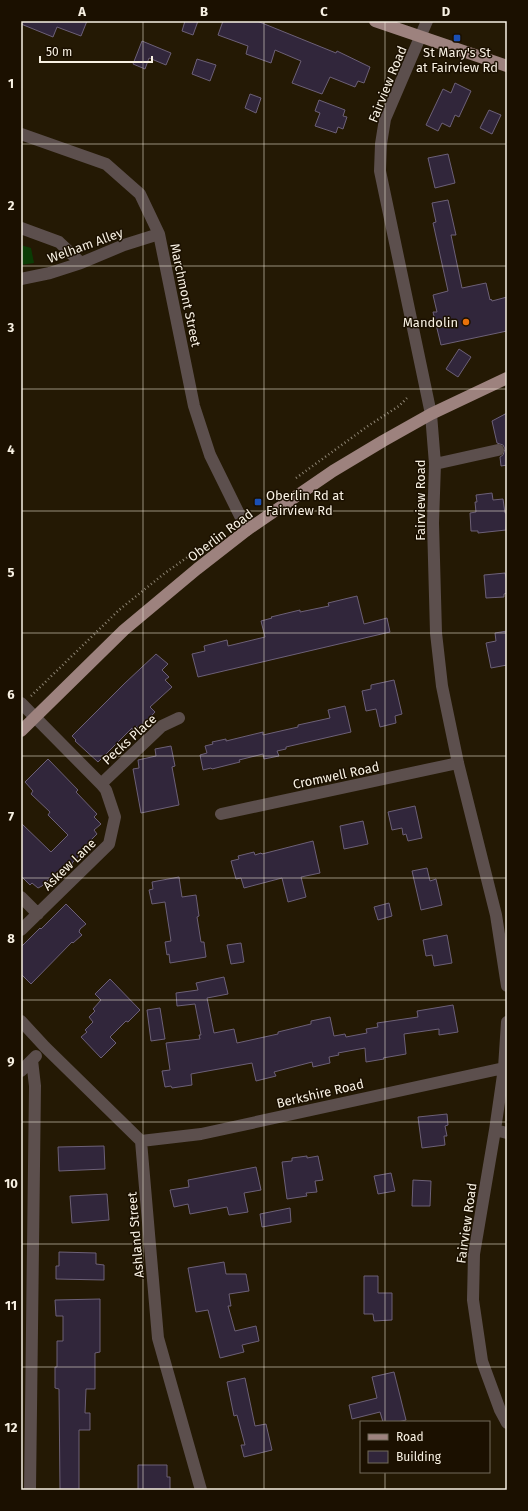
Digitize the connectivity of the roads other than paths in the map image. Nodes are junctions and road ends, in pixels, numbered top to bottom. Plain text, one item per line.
1 (375, 21) edge
2 (427, 21) edge
3 (420, 37) junction
4 (507, 66) edge
5 (21, 134) edge
6 (21, 228) edge
7 (159, 234) junction
8 (81, 263) junction
9 (21, 279) edge
10 (507, 378) edge
11 (431, 414) junction
12 (498, 450) dead end
13 (434, 464) junction
14 (247, 530) junction
15 (21, 703) edge
16 (34, 718) junction
17 (179, 718) dead end
18 (21, 731) edge
19 (458, 763) junction
20 (101, 784) junction
21 (221, 814) dead end
22 (21, 897) edge
23 (38, 914) junction
24 (21, 930) edge
25 (507, 986) edge
26 (21, 1021) edge
27 (507, 1022) edge
28 (45, 1047) junction
29 (32, 1060) junction
30 (504, 1068) junction
31 (21, 1071) edge
32 (501, 1132) edge
33 (141, 1141) junction
34 (507, 1424) edge
35 (30, 1490) edge
36 (201, 1490) edge

1 - 3 main road
2 - 3 street, Fairview Road
3 - 4 main road
3 - 11 street, Fairview Road
5 - 7 street, Marchmont Street
6 - 8 street
7 - 8 street, Welham Alley
7 - 14 street, Marchmont Street
8 - 9 street, Welham Alley
10 - 11 main road, Oberlin Road
11 - 13 street, Fairview Road
11 - 14 main road, Oberlin Road
12 - 13 street
13 - 19 street, Fairview Road
14 - 16 main road, Oberlin Road
15 - 16 street, Askew Lane
16 - 18 main road, Oberlin Road
16 - 20 street, Askew Lane
17 - 20 street, Pecks Place
19 - 21 street, Cromwell Road
19 - 25 street, Fairview Road
20 - 23 street, Askew Lane
22 - 23 street
23 - 24 street, Askew Lane
26 - 28 street
27 - 30 street, Fairview Road
28 - 29 street
28 - 33 street
29 - 31 street
29 - 35 street
30 - 32 street, Fairview Road
30 - 33 street, Berkshire Road
32 - 34 street, Fairview Road
33 - 36 street, Ashland Street

